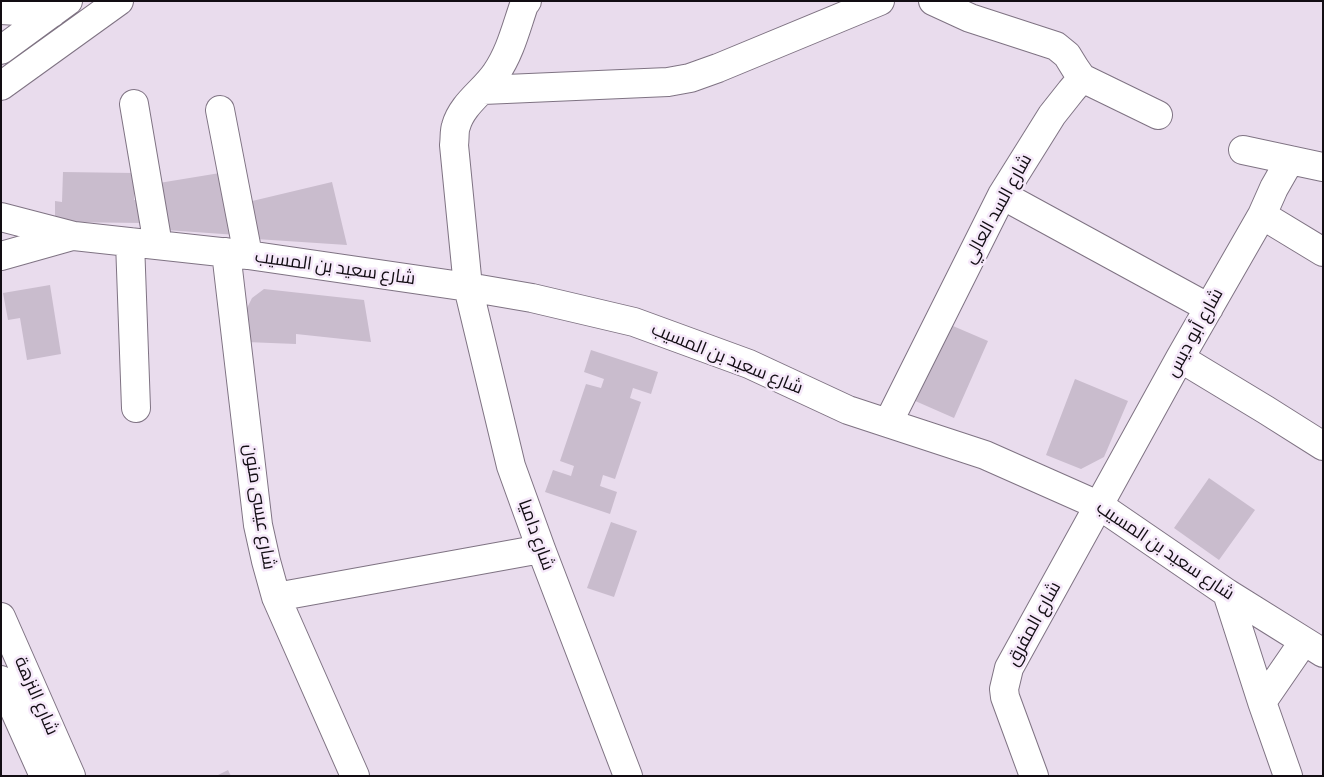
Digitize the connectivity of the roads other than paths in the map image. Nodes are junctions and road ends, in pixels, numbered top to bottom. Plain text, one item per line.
1 (118, 1) edge
2 (527, 1) edge
3 (880, 1) edge
4 (933, 1) edge
5 (60, 7) edge
6 (1, 10) edge
7 (1, 50) edge
8 (1082, 78) junction
9 (1, 86) edge
10 (483, 90) junction
11 (134, 104) dead end
12 (220, 110) dead end
13 (1158, 115) dead end
14 (1243, 150) dead end
15 (1290, 160) junction
16 (1323, 168) edge
17 (1002, 195) junction
18 (1262, 216) junction
19 (1, 217) edge
20 (74, 236) junction
21 (130, 242) junction
22 (158, 245) junction
23 (1323, 252) edge
24 (237, 254) junction
25 (1, 256) edge
26 (468, 287) junction
27 (1208, 308) junction
28 (1180, 358) junction
29 (136, 408) dead end
30 (888, 423) junction
31 (1323, 446) edge
32 (1100, 506) junction
33 (541, 549) junction
34 (1227, 593) junction
35 (276, 597) junction
36 (1, 617) edge
37 (1313, 647) edge
38 (1, 680) edge
39 (1262, 702) junction
40 (44, 776) edge
41 (71, 776) edge
42 (355, 776) edge
43 (628, 776) edge
44 (1034, 776) edge
45 (1288, 776) edge

1 - 9 street
2 - 10 street, شارع داميا
3 - 10 street
4 - 8 street
5 - 6 street
5 - 7 street
8 - 13 street
8 - 17 street, شارع السد العالي
10 - 26 street, شارع داميا
11 - 22 street
12 - 24 street, شارع عيسى منون
14 - 15 street
15 - 16 street
15 - 18 street, شارع أبو ديس
17 - 27 street
17 - 30 street, شارع السد العالي
18 - 23 street
18 - 27 street, شارع أبو ديس
19 - 20 street, شارع سعيد بن المسيب
20 - 21 street, شارع سعيد بن المسيب
20 - 25 street, شارع سعيد بن المسيب
21 - 22 street, شارع سعيد بن المسيب
21 - 29 street
22 - 24 street, شارع سعيد بن المسيب
24 - 26 street, شارع سعيد بن المسيب
24 - 35 street, شارع عيسى منون
26 - 30 street, شارع سعيد بن المسيب
26 - 33 street, شارع داميا
27 - 28 street, شارع أبو ديس
28 - 31 street
28 - 32 street, شارع أبو ديس
30 - 32 street, شارع سعيد بن المسيب
32 - 34 street, شارع سعيد بن المسيب
32 - 44 street, شارع المفرق
33 - 35 street
33 - 43 street, شارع داميا
34 - 37 street, شارع سعيد بن المسيب
34 - 39 street
35 - 42 street, شارع عيسى منون
36 - 41 street, شارع النزهة
37 - 39 street
38 - 40 street, شارع النزهة
39 - 45 street

